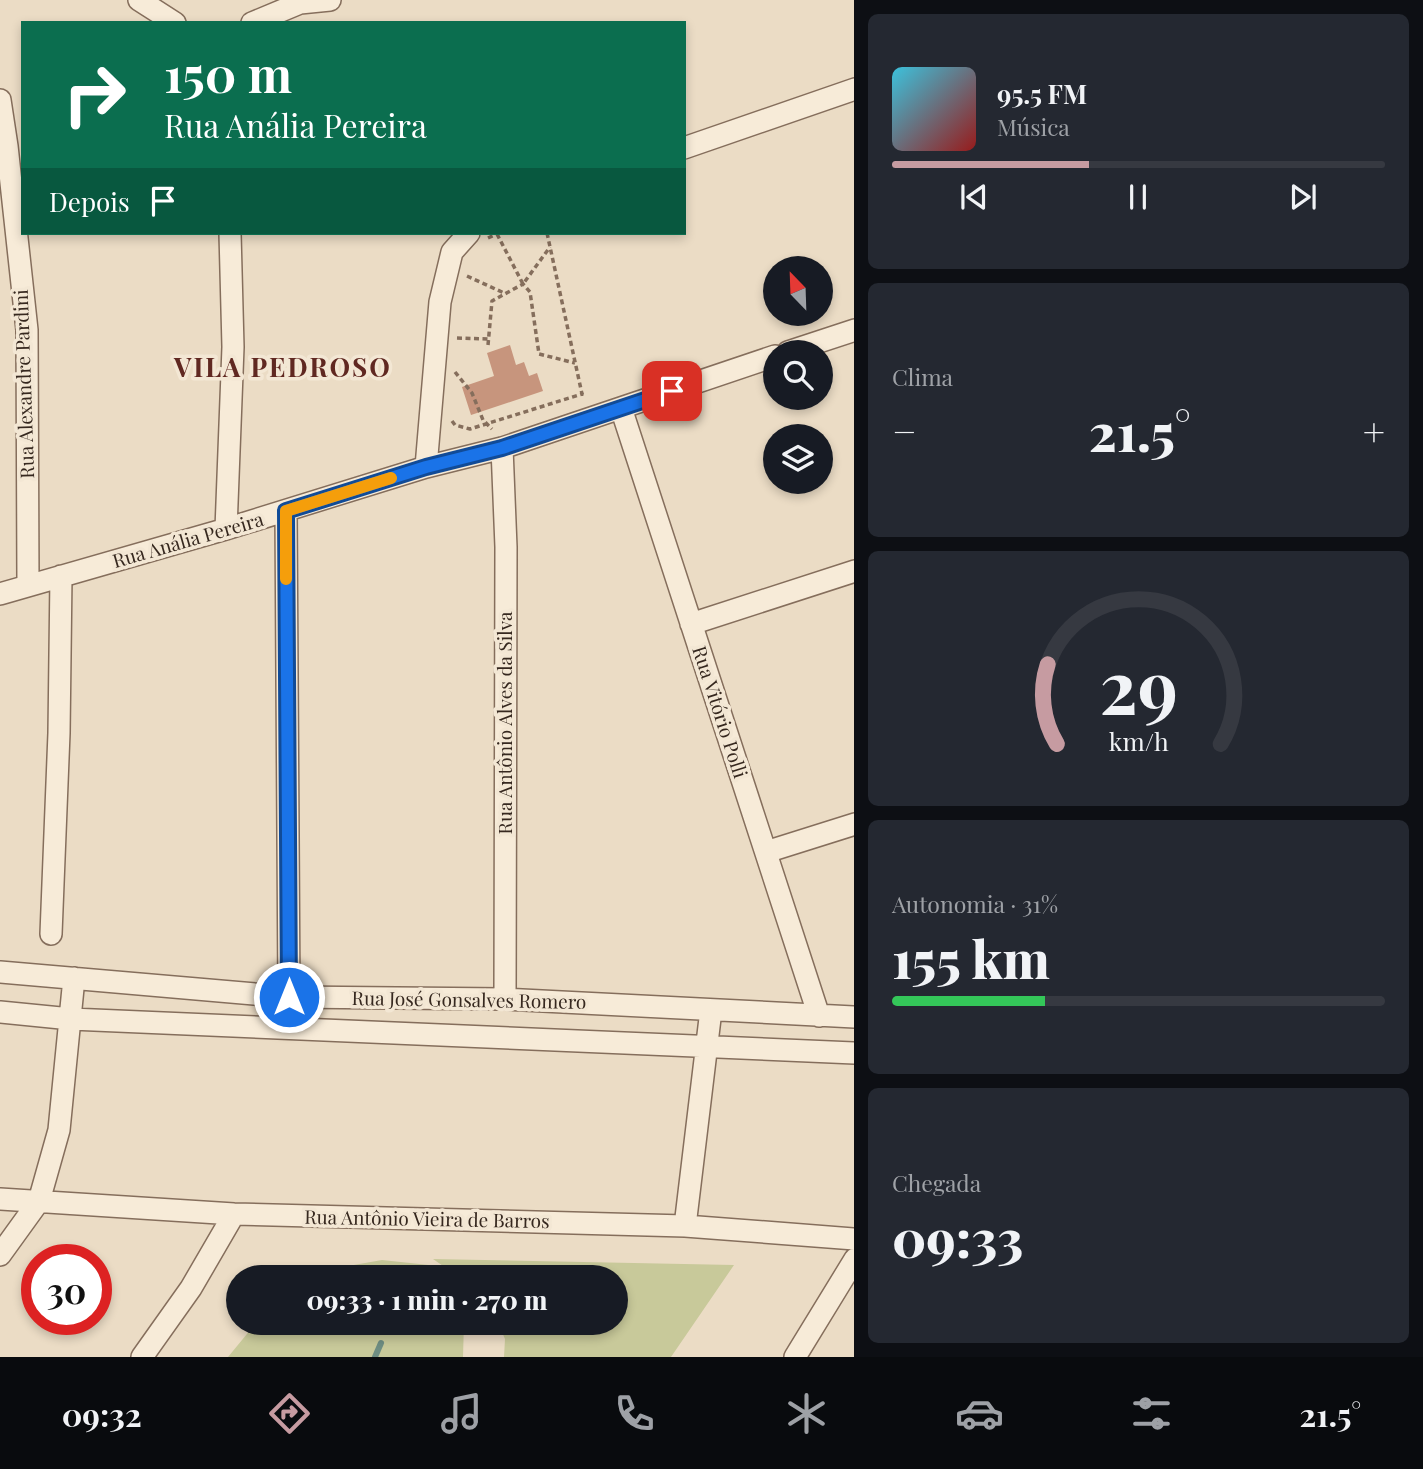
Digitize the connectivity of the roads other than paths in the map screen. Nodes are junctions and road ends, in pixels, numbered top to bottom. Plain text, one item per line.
1 (138, 0) edge
2 (330, 0) edge
3 (173, 21) edge
4 (256, 21) edge
5 (854, 89) edge
6 (0, 100) edge
7 (686, 147) edge
8 (230, 235) edge
9 (478, 236) edge
10 (854, 330) edge
11 (824, 340) edge
12 (763, 360) edge
13 (621, 408) junction
14 (505, 447) junction
15 (426, 467) junction
16 (286, 511) junction
17 (226, 529) junction
18 (854, 571) edge
19 (61, 576) junction
20 (28, 585) junction
21 (0, 594) edge
22 (691, 624) junction
23 (854, 824) edge
24 (766, 852) junction
25 (51, 934) dead end
26 (0, 972) edge
27 (74, 978) junction
28 (289, 997) junction
29 (505, 999) junction
30 (711, 1010) junction
31 (0, 1012) edge
32 (819, 1016) junction
33 (854, 1017) edge
34 (71, 1019) junction
35 (707, 1048) junction
36 (854, 1053) edge
37 (0, 1199) edge
38 (39, 1201) junction
39 (234, 1214) junction
40 (685, 1226) junction
41 (854, 1239) edge
42 (0, 1255) edge
43 (854, 1259) edge
44 (142, 1357) edge
45 (795, 1357) edge

1 - 3 street
2 - 4 street
5 - 7 street
6 - 20 street, Rua Alexandre Pardini
8 - 17 street
9 - 15 street
10 - 11 street
12 - 13 street, Rua Anália Pereira
13 - 14 street, Rua Anália Pereira
13 - 22 street, Rua Vitório Polli
14 - 15 street, Rua Anália Pereira
14 - 29 street, Rua Antônio Alves da Silva
15 - 16 street, Rua Anália Pereira
16 - 17 street, Rua Anália Pereira
16 - 28 street
17 - 19 street, Rua Anália Pereira
18 - 22 street
19 - 20 street, Rua Anália Pereira
19 - 25 street
20 - 21 street, Rua Anália Pereira
22 - 24 street, Rua Vitório Polli
23 - 24 street
24 - 32 street, Rua Vitório Polli
26 - 27 street, Rua José Gonsalves Romero
27 - 28 street, Rua José Gonsalves Romero
27 - 34 street
28 - 29 street, Rua José Gonsalves Romero
29 - 30 street, Rua José Gonsalves Romero
30 - 32 street, Rua José Gonsalves Romero
30 - 35 street
31 - 34 street, Rua José Gonsalves Romero
32 - 33 street, Rua José Gonsalves Romero
34 - 35 street, Rua José Gonsalves Romero
34 - 38 street
35 - 36 street, Rua José Gonsalves Romero
35 - 40 street
37 - 38 street, Rua Antônio Vieira de Barros
38 - 39 street, Rua Antônio Vieira de Barros
38 - 42 street
39 - 40 street, Rua Antônio Vieira de Barros
39 - 44 street
40 - 41 street, Rua Antônio Vieira de Barros
43 - 45 street

